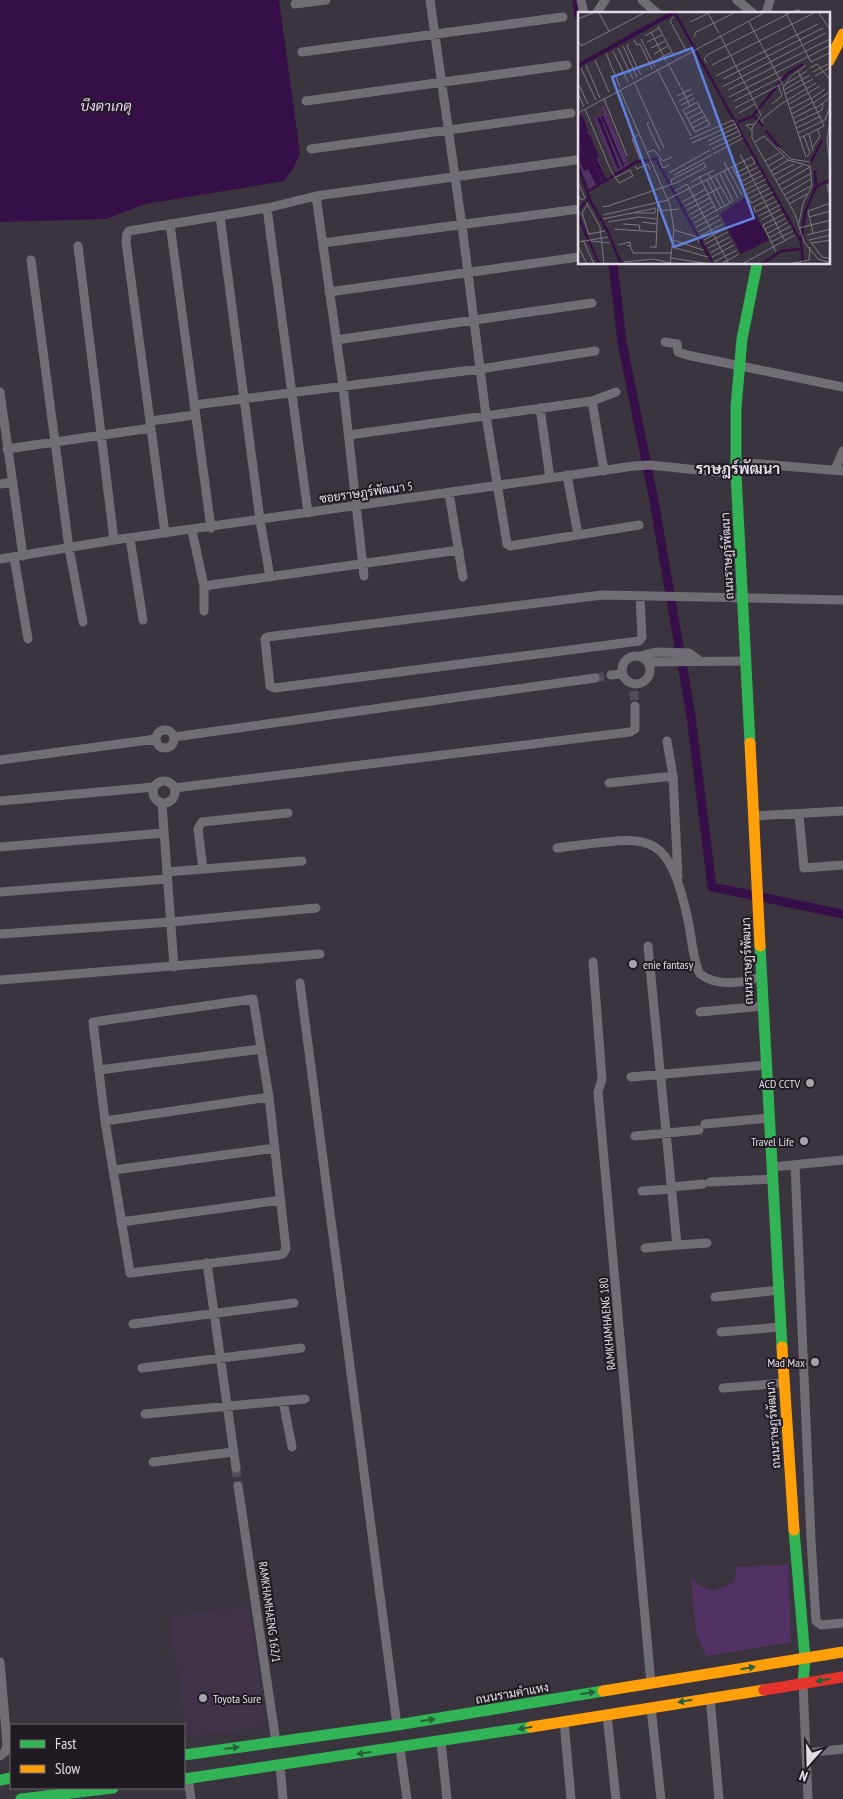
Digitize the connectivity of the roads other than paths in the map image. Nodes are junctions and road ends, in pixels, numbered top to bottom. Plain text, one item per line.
1 (326, 0) edge
2 (430, 0) edge
3 (604, 0) edge
4 (642, 0) edge
5 (737, 0) edge
6 (295, 4) dead end
7 (597, 12) edge
8 (656, 12) edge
9 (752, 12) edge
10 (564, 17) dead end
11 (434, 34) junction
12 (843, 34) edge
13 (302, 52) dead end
14 (830, 59) edge
15 (567, 65) dead end
16 (441, 82) junction
17 (306, 101) dead end
18 (571, 113) dead end
19 (448, 130) junction
20 (311, 149) dead end
21 (576, 160) dead end
22 (455, 177) junction
23 (316, 196) junction
24 (267, 208) junction
25 (578, 209) edge
26 (220, 216) junction
27 (170, 224) junction
28 (462, 226) junction
29 (322, 244) junction
30 (78, 246) dead end
31 (578, 257) edge
32 (30, 260) dead end
33 (757, 265) edge
34 (468, 274) junction
35 (329, 292) junction
36 (592, 303) dead end
37 (473, 321) junction
38 (336, 340) junction
39 (665, 342) dead end
40 (595, 351) dead end
41 (739, 366) junction
42 (480, 369) junction
43 (343, 386) junction
44 (843, 387) edge
45 (0, 392) edge
46 (292, 392) junction
47 (616, 392) dead end
48 (243, 398) junction
49 (592, 401) junction
50 (194, 405) junction
51 (540, 408) junction
52 (196, 415) junction
53 (486, 416) junction
54 (150, 424) junction
55 (349, 435) junction
56 (3, 436) edge
57 (101, 436) junction
58 (55, 442) junction
59 (7, 449) junction
60 (843, 451) edge
61 (736, 468) junction
62 (839, 470) edge
63 (604, 471) junction
64 (568, 476) junction
65 (550, 478) junction
66 (11, 482) junction
67 (0, 484) edge
68 (497, 485) junction
69 (449, 493) junction
70 (355, 506) junction
71 (308, 513) junction
72 (260, 520) junction
73 (639, 526) dead end
74 (211, 528) junction
75 (192, 531) junction
76 (165, 534) junction
77 (578, 535) junction
78 (130, 539) junction
79 (114, 540) junction
80 (69, 548) junction
81 (459, 550) junction
82 (19, 556) junction
83 (0, 559) edge
84 (363, 564) junction
85 (364, 576) dead end
86 (464, 577) dead end
87 (270, 578) junction
88 (204, 586) junction
89 (640, 596) junction
90 (743, 599) junction
91 (843, 600) edge
92 (204, 611) dead end
93 (143, 620) dead end
94 (84, 622) dead end
95 (28, 639) dead end
96 (640, 656) junction
97 (694, 659) junction
98 (746, 661) junction
99 (648, 662) junction
100 (622, 674) junction
101 (611, 676) tunnel mouth
102 (595, 678) tunnel mouth
103 (635, 706) tunnel mouth
104 (668, 741) dead end
105 (0, 760) edge
106 (673, 776) junction
107 (609, 783) dead end
108 (154, 787) junction
109 (174, 788) junction
110 (0, 801) edge
111 (162, 804) junction
112 (843, 811) edge
113 (288, 813) dead end
114 (800, 815) junction
115 (754, 816) junction
116 (164, 833) junction
117 (0, 846) edge
118 (557, 848) dead end
119 (302, 861) dead end
120 (843, 865) edge
121 (203, 869) junction
122 (167, 875) junction
123 (678, 880) junction
124 (0, 892) edge
125 (316, 908) dead end
126 (171, 922) junction
127 (0, 934) edge
128 (648, 946) dead end
129 (320, 954) dead end
130 (593, 962) dead end
131 (174, 967) junction
132 (761, 977) junction
133 (0, 980) edge
134 (300, 983) dead end
135 (763, 1006) junction
136 (700, 1012) dead end
137 (261, 1049) junction
138 (767, 1065) junction
139 (99, 1070) junction
140 (662, 1074) junction
141 (631, 1077) dead end
142 (269, 1097) junction
143 (770, 1118) junction
144 (105, 1121) junction
145 (668, 1133) junction
146 (635, 1136) dead end
147 (275, 1148) junction
148 (843, 1160) edge
149 (795, 1165) junction
150 (772, 1166) junction
151 (114, 1170) junction
152 (773, 1179) junction
153 (672, 1188) junction
154 (642, 1191) dead end
155 (281, 1200) junction
156 (121, 1222) junction
157 (708, 1242) dead end
158 (677, 1245) junction
159 (645, 1248) dead end
160 (208, 1264) junction
161 (779, 1290) junction
162 (715, 1297) dead end
163 (294, 1303) dead end
164 (214, 1314) junction
165 (133, 1324) dead end
166 (781, 1327) junction
167 (720, 1332) dead end
168 (301, 1348) dead end
169 (222, 1358) junction
170 (142, 1368) dead end
171 (784, 1384) junction
172 (723, 1388) dead end
173 (305, 1399) dead end
174 (283, 1401) junction
175 (227, 1406) junction
176 (145, 1414) dead end
177 (292, 1447) dead end
178 (233, 1452) junction
179 (153, 1462) dead end
180 (236, 1468) tunnel mouth
181 (238, 1486) tunnel mouth
182 (810, 1540) junction
183 (795, 1541) junction
184 (843, 1623) edge
185 (843, 1652) edge
186 (805, 1658) junction
187 (0, 1662) edge
188 (843, 1677) edge
189 (651, 1684) junction
190 (803, 1684) junction
191 (710, 1697) junction
192 (651, 1708) junction
193 (607, 1715) junction
194 (564, 1721) junction
195 (397, 1725) junction
196 (296, 1739) junction
197 (441, 1742) junction
198 (271, 1743) junction
199 (400, 1748) junction
200 (843, 1748) edge
201 (806, 1753) junction
202 (185, 1755) edge
203 (0, 1756) edge
204 (302, 1762) junction
205 (274, 1766) junction
206 (186, 1779) edge
207 (107, 1789) edge
208 (61, 1797) edge
209 (21, 1799) edge
210 (191, 1799) edge
211 (283, 1799) edge
212 (407, 1799) edge
213 (447, 1799) edge
214 (571, 1799) edge
215 (616, 1799) edge
216 (661, 1799) edge
217 (719, 1799) edge
218 (808, 1799) edge

1 - 6 street
2 - 11 street
3 - 7 street
4 - 8 street
5 - 9 street
10 - 11 street
11 - 13 street
11 - 16 street
12 - 14 main road
15 - 16 street
16 - 17 street
16 - 19 street
18 - 19 street
19 - 20 street
19 - 22 street
21 - 22 street
22 - 23 street
22 - 28 street
23 - 24 street
23 - 29 street
24 - 26 street
24 - 46 street
25 - 28 street
26 - 27 street
26 - 48 street
27 - 50 street
27 - 54 street
28 - 29 street
28 - 34 street
29 - 35 street
30 - 57 street
31 - 34 street
32 - 58 street
33 - 41 main road, ถนนราษฏร์พัฒนา
34 - 35 street
34 - 37 street
35 - 38 street
36 - 37 street
37 - 38 street
37 - 42 street
38 - 43 street
39 - 41 street
40 - 42 street
41 - 44 street
41 - 61 main road, ถนนราษฏร์พัฒนา
42 - 43 street
42 - 53 street
43 - 46 street
43 - 55 street
45 - 56 street
46 - 48 street
46 - 71 street
47 - 49 street
48 - 50 street
48 - 72 street
49 - 51 street
49 - 63 street
50 - 52 street
51 - 53 street
51 - 65 street
52 - 54 street
52 - 74 street
53 - 55 street
53 - 68 street
54 - 57 street
54 - 76 street
55 - 70 street
56 - 59 street
57 - 58 street
57 - 79 street
58 - 59 street
58 - 80 street
59 - 66 street
60 - 62 street
61 - 62 street, ซอยราษฎร์พัฒนา 5
61 - 63 street, ซอยราษฎร์พัฒนา 5
61 - 90 main road, ถนนราษฏร์พัฒนา
63 - 64 street, ซอยราษฎร์พัฒนา 5
64 - 65 street, ซอยราษฎร์พัฒนา 5
64 - 77 street
65 - 68 street, ซอยราษฎร์พัฒนา 5
66 - 67 street
66 - 82 street
68 - 69 street, ซอยราษฎร์พัฒนา 5
68 - 77 street
69 - 70 street, ซอยราษฎร์พัฒนา 5
69 - 81 street
70 - 71 street, ซอยราษฎร์พัฒนา 5
70 - 84 street
71 - 72 street, ซอยราษฎร์พัฒนา 5
72 - 74 street, ซอยราษฎร์พัฒนา 5
72 - 87 street
73 - 77 street
74 - 75 street, ซอยราษฎร์พัฒนา 5
75 - 76 street, ซอยราษฎร์พัฒนา 5
75 - 88 street
76 - 78 street, ซอยราษฎร์พัฒนา 5
78 - 79 street, ซอยราษฎร์พัฒนา 5
78 - 93 street
79 - 80 street, ซอยราษฎร์พัฒนา 5
80 - 82 street, ซอยราษฎร์พัฒนา 5
80 - 94 street
81 - 84 street
81 - 86 street
82 - 83 street, ซอยราษฎร์พัฒนา 5
82 - 95 street
84 - 85 street
84 - 87 street
87 - 88 street
88 - 92 street
89 - 89 street
89 - 90 street
90 - 91 street
90 - 98 main road, ถนนราษฏร์พัฒนา
96 - 97 street
96 - 99 street
96 - 100 street
97 - 98 street
97 - 99 street
98 - 115 main road, ถนนราษฏร์พัฒนา
99 - 100 street
100 - 101 street
102 - 105 street
103 - 109 street
104 - 106 street
106 - 107 street
106 - 123 street
108 - 109 street
108 - 110 street
108 - 111 street
109 - 111 street
111 - 116 street
112 - 114 street
113 - 121 street
114 - 115 street
114 - 120 street
115 - 132 main road, ถนนราษฏร์พัฒนา
116 - 117 street
116 - 122 street
118 - 123 street
119 - 121 street
121 - 122 street
122 - 124 street
122 - 126 street
123 - 132 street
125 - 126 street
126 - 127 street
126 - 131 street
128 - 140 street
129 - 131 street
130 - 189 street, RAMKHAMHAENG 180
131 - 133 street
132 - 135 main road, ถนนราษฏร์พัฒนา
134 - 195 street
135 - 136 street
135 - 138 main road, ถนนราษฏร์พัฒนา
137 - 139 street
137 - 139 street
137 - 142 street
138 - 140 street
138 - 143 main road, ถนนราษฏร์พัฒนา
139 - 144 street
140 - 141 street
140 - 145 street
142 - 144 street
142 - 147 street
143 - 145 street
143 - 150 main road, ถนนราษฏร์พัฒนา
144 - 151 street
145 - 146 street
145 - 153 street
147 - 151 street
147 - 155 street
148 - 149 street
149 - 150 street
149 - 182 street
150 - 152 main road, ถนนราษฏร์พัฒนา
151 - 156 street
152 - 153 street
152 - 161 main road, ถนนราษฏร์พัฒนา
153 - 154 street
153 - 158 street
155 - 156 street
155 - 160 street
156 - 160 street
157 - 158 street
158 - 159 street
160 - 164 street
161 - 162 street
161 - 166 main road, ถนนราษฏร์พัฒนา
163 - 164 street
164 - 165 street
164 - 169 street
166 - 167 street
166 - 171 main road, ถนนราษฏร์พัฒนา
168 - 169 street
169 - 170 street
169 - 175 street
171 - 172 street
171 - 183 main road, ถนนราษฏร์พัฒนา
173 - 174 street
174 - 175 street
174 - 177 street
175 - 176 street
175 - 178 street
178 - 179 street
178 - 180 street
181 - 198 street, RAMKHAMHAENG 162/1
182 - 183 street
182 - 184 street
183 - 186 main road, ถนนราษฏร์พัฒนา
185 - 186 main road, ถนนรามคำแหง
189 -> 186 main road, ถนนรามคำแหง
186 - 190 main road, ถนนราษฏร์พัฒนา
187 - 203 street
188 -> 190 main road
195 -> 189 main road, ถนนรามคำแหง
190 - 191 main road
190 - 201 street
191 -> 192 main road
191 - 217 street
192 - 193 main road
192 - 216 street
193 - 194 main road
193 - 215 street
194 -> 197 main road
194 - 214 street
195 - 196 main road, ถนนรามคำแหง
196 - 198 main road, ถนนรามคำแหง
196 - 204 main road
197 - 199 main road
197 - 213 street
202 -> 198 main road, ถนนรามคำแหง
198 - 205 main road
199 -> 204 main road
199 - 212 street
200 - 201 street
201 - 218 street
204 - 205 main road
205 - 206 main road
205 - 211 street
206 - 210 street
207 - 208 main road
208 - 209 main road

